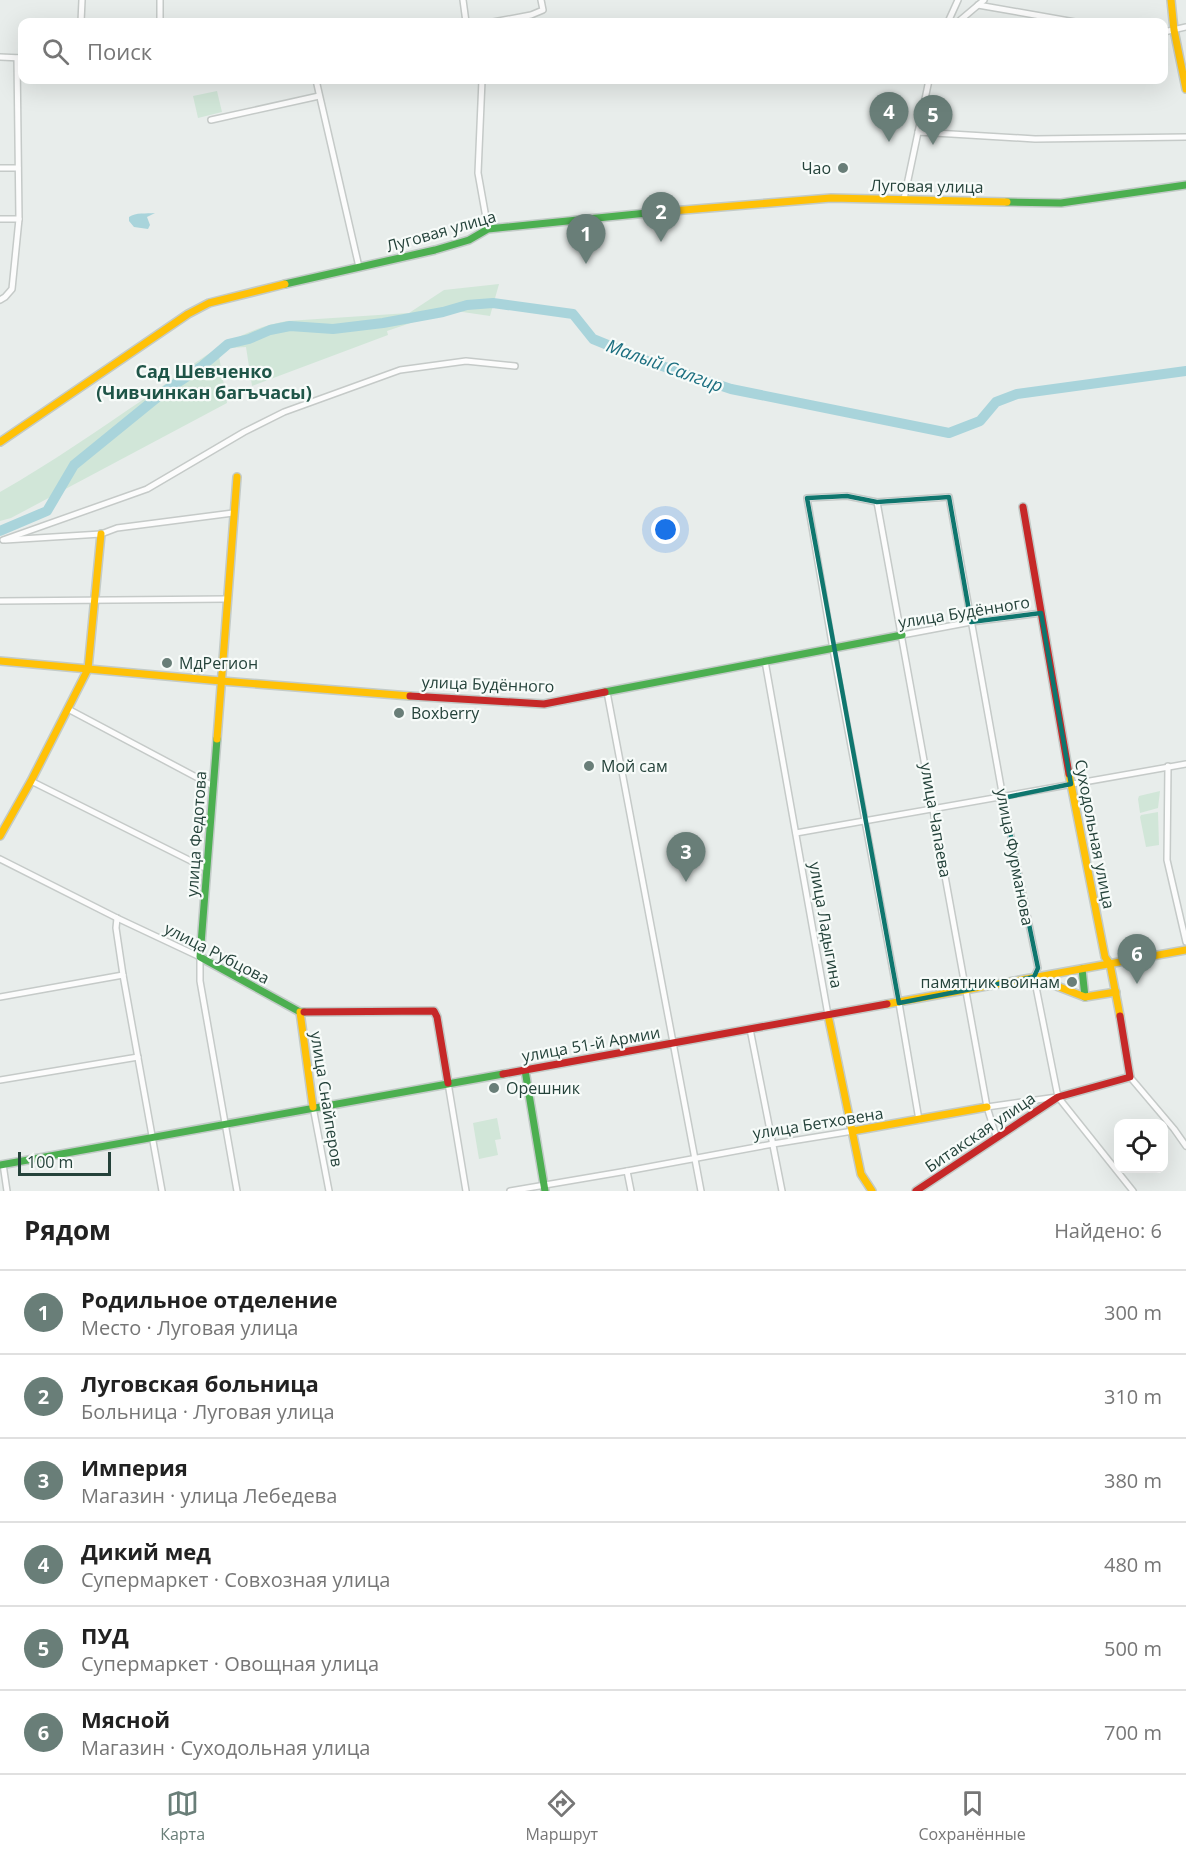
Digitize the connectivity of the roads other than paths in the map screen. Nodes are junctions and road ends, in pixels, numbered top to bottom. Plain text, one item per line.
1 (82, 0) edge
2 (160, 0) edge
3 (463, 0) edge
4 (541, 0) edge
5 (958, 0) edge
6 (984, 0) edge
7 (1171, 0) edge
8 (978, 5) junction
9 (81, 18) edge
10 (160, 18) edge
11 (465, 18) edge
12 (515, 18) edge
13 (950, 18) edge
14 (963, 18) edge
15 (1052, 18) edge
16 (1186, 27) edge
17 (1174, 30) junction
18 (1168, 31) edge
19 (0, 57) edge
20 (18, 58) edge
21 (20, 84) edge
22 (317, 84) edge
23 (482, 84) edge
24 (928, 84) edge
25 (1186, 88) edge
26 (320, 96) junction
27 (212, 120) dead end
28 (918, 132) junction
29 (1186, 137) edge
30 (0, 168) edge
31 (18, 168) junction
32 (1186, 185) edge
33 (904, 199) junction
34 (0, 219) edge
35 (19, 219) junction
36 (488, 229) junction
37 (359, 267) junction
38 (3, 299) edge
39 (515, 366) dead end
40 (0, 442) edge
41 (237, 477) dead end
42 (877, 502) junction
43 (1023, 507) dead end
44 (233, 513) junction
45 (101, 534) junction
46 (1, 540) edge
47 (227, 599) junction
48 (96, 600) junction
49 (0, 601) edge
50 (1041, 613) junction
51 (971, 622) junction
52 (902, 635) junction
53 (833, 648) junction
54 (0, 661) edge
55 (765, 661) junction
56 (88, 669) junction
57 (221, 681) junction
58 (607, 692) junction
59 (68, 709) junction
60 (1186, 764) edge
61 (1168, 766) junction
62 (31, 781) junction
63 (1071, 784) junction
64 (213, 786) junction
65 (1003, 798) junction
66 (934, 809) junction
67 (866, 822) junction
68 (796, 833) junction
69 (0, 836) edge
70 (0, 859) edge
71 (207, 869) junction
72 (117, 918) junction
73 (1186, 942) edge
74 (1186, 950) edge
75 (200, 957) junction
76 (1110, 964) junction
77 (1082, 969) junction
78 (123, 975) junction
79 (1034, 977) junction
80 (967, 989) junction
81 (1116, 992) junction
82 (0, 997) edge
83 (1085, 997) junction
84 (899, 1003) junction
85 (300, 1012) junction
86 (828, 1015) junction
87 (750, 1029) junction
88 (674, 1043) junction
89 (138, 1057) junction
90 (525, 1070) junction
91 (1130, 1077) junction
92 (0, 1080) edge
93 (448, 1083) junction
94 (1058, 1097) junction
95 (313, 1107) junction
96 (987, 1107) junction
97 (919, 1120) junction
98 (224, 1124) junction
99 (853, 1131) junction
100 (152, 1137) junction
101 (996, 1137) junction
102 (773, 1143) junction
103 (1186, 1146) edge
104 (693, 1158) junction
105 (1, 1164) edge
106 (627, 1171) junction
107 (544, 1188) edge
108 (7, 1191) edge
109 (162, 1191) edge
110 (237, 1191) edge
111 (329, 1191) edge
112 (466, 1191) edge
113 (510, 1191) edge
114 (631, 1191) edge
115 (700, 1191) edge
116 (782, 1191) edge
117 (872, 1191) edge
118 (916, 1191) edge
119 (1133, 1191) edge

1 - 9 street
2 - 10 street
3 - 11 street
4 - 12 street
5 - 13 street
6 - 8 street
7 - 17 street
8 - 14 street
8 - 15 street
16 - 17 street
17 - 18 street
17 - 25 street
19 - 20 street
21 - 31 street
22 - 26 street
23 - 36 street
24 - 28 street
26 - 27 street
26 - 37 street
28 - 29 street
28 - 33 street
30 - 31 street
31 - 35 street
32 - 33 street, Луговая улица
33 - 36 street, Луговая улица
34 - 35 street
35 - 38 street
36 - 37 street, Луговая улица
37 - 40 street, Луговая улица
39 - 46 street
41 - 44 street, улица Федотова
42 - 51 street, улица Фурманова
42 - 52 street, улица Чапаева
42 - 53 street
43 - 50 street, Суходольная улица
44 - 45 street
44 - 47 street, улица Федотова
45 - 46 street
45 - 48 street
47 - 48 street
47 - 57 street, улица Федотова
48 - 49 street
48 - 56 street
50 - 51 street, улица Будённого
50 - 63 street, Суходольная улица
51 - 52 street, улица Будённого
51 - 65 street, улица Фурманова
52 - 53 street, улица Будённого
52 - 66 street, улица Чапаева
53 - 55 street, улица Будённого
53 - 67 street
54 - 56 street, улица Будённого
55 - 58 street, улица Будённого
55 - 68 street, улица Ладыгина
56 - 57 street, улица Будённого
56 - 59 street
57 - 58 street, улица Будённого
57 - 64 street, улица Федотова
58 - 88 street
59 - 62 street
59 - 64 street
60 - 61 street
61 - 63 street
61 - 73 street
62 - 69 street
62 - 71 street
63 - 65 street
63 - 76 street, Суходольная улица
64 - 71 street, улица Федотова
65 - 66 street
65 - 79 street, улица Фурманова
66 - 67 street
66 - 80 street, улица Чапаева
67 - 68 street
67 - 84 street
68 - 86 street, улица Ладыгина
70 - 72 street, улица Рубцова
71 - 75 street, улица Федотова
72 - 75 street, улица Рубцова
72 - 78 street
74 - 76 street, улица 51-й Армии
75 - 85 street, улица Рубцова
75 - 98 street, улица Федотова
76 - 77 street, улица 51-й Армии
76 - 81 street, Суходольная улица
77 - 79 street, улица 51-й Армии
77 - 83 street
78 - 82 street
78 - 89 street
79 - 80 street, улица 51-й Армии
79 - 83 street
79 - 94 street, улица Фурманова
80 - 84 street, улица 51-й Армии
80 - 96 street, улица Чапаева
81 - 83 street
81 - 91 street, Суходольная улица
84 - 86 street, улица 51-й Армии
84 - 97 street
85 - 93 street, улица Рубцова
85 - 95 street, улица Снайперов
86 - 87 street, улица 51-й Армии
86 - 99 street, улица Ладыгина
87 - 88 street, улица 51-й Армии
87 - 102 street
88 - 90 street, улица 51-й Армии
88 - 104 street
89 - 92 street
89 - 100 street
90 - 93 street, улица 51-й Армии
90 - 107 street
91 - 94 street, улица Бетховена
91 - 103 street
93 - 95 street, улица 51-й Армии
93 - 112 street
94 - 96 street, улица Бетховена
94 - 101 street, Битакская улица
94 - 119 street, улица Фурманова
95 - 98 street, улица 51-й Армии
95 - 111 street, улица Снайперов
96 - 97 street, улица Бетховена
96 - 101 street, улица Чапаева
97 - 99 street, улица Бетховена
98 - 100 street, улица 51-й Армии
98 - 110 street, улица Федотова
99 - 102 street, улица Бетховена
99 - 117 street, улица Ладыгина
100 - 105 street, улица 51-й Армии
100 - 109 street
101 - 118 street, Битакская улица
102 - 104 street, улица Бетховена
102 - 116 street
104 - 106 street, улица Бетховена
104 - 115 street
105 - 108 street
106 - 107 street, улица Бетховена
106 - 114 street
107 - 113 street, улица Бетховена

